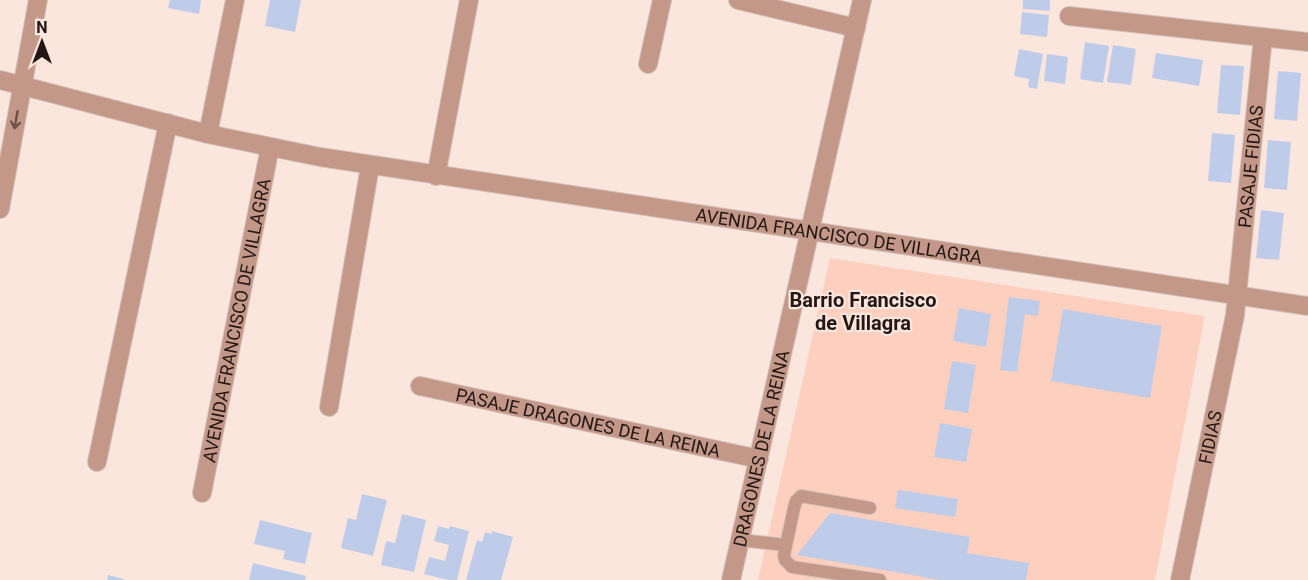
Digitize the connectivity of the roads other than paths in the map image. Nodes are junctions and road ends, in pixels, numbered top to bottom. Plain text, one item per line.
1 (38, 0) edge
2 (235, 0) edge
3 (469, 0) edge
4 (662, 0) edge
5 (738, 0) edge
6 (862, 0) edge
7 (1069, 16) dead end
8 (856, 28) junction
9 (1263, 37) junction
10 (1308, 42) edge
11 (648, 64) dead end
12 (0, 80) edge
13 (22, 85) junction
14 (168, 123) junction
15 (208, 134) junction
16 (270, 147) junction
17 (370, 166) junction
18 (436, 176) junction
19 (0, 209) edge
20 (811, 231) junction
21 (1237, 295) junction
22 (1308, 306) edge
23 (420, 386) dead end
24 (329, 407) dead end
25 (759, 459) junction
26 (98, 462) dead end
27 (202, 493) dead end
28 (870, 508) dead end
29 (740, 540) junction
30 (786, 545) junction
31 (731, 580) edge
32 (880, 580) edge
33 (1180, 580) edge

1 - 13 street
2 - 15 street
3 - 18 street
4 - 11 street
5 - 8 street
6 - 8 street, DRAGONES DE LA REINA
7 - 9 street
8 - 20 street, DRAGONES DE LA REINA
9 - 10 street
9 - 21 street, PASAJE FIDIAS
12 - 13 street, AVENIDA FRANCISCO DE VILLAGRA
13 - 14 street, AVENIDA FRANCISCO DE VILLAGRA
13 -> 19 street
14 - 15 street, AVENIDA FRANCISCO DE VILLAGRA
14 - 26 street
15 - 16 street, AVENIDA FRANCISCO DE VILLAGRA
16 - 17 street, AVENIDA FRANCISCO DE VILLAGRA
16 - 27 street, AVENIDA FRANCISCO DE VILLAGRA
17 - 18 street, AVENIDA FRANCISCO DE VILLAGRA
17 - 24 street
18 - 20 street, AVENIDA FRANCISCO DE VILLAGRA
20 - 21 street, AVENIDA FRANCISCO DE VILLAGRA
20 - 25 street, DRAGONES DE LA REINA
21 - 22 street, AVENIDA FRANCISCO DE VILLAGRA
21 - 33 street, FIDIAS
23 - 25 street, PASAJE DRAGONES DE LA REINA
25 - 29 street, DRAGONES DE LA REINA
28 - 30 lane
29 - 30 lane
29 - 31 street, DRAGONES DE LA REINA
30 - 32 lane

